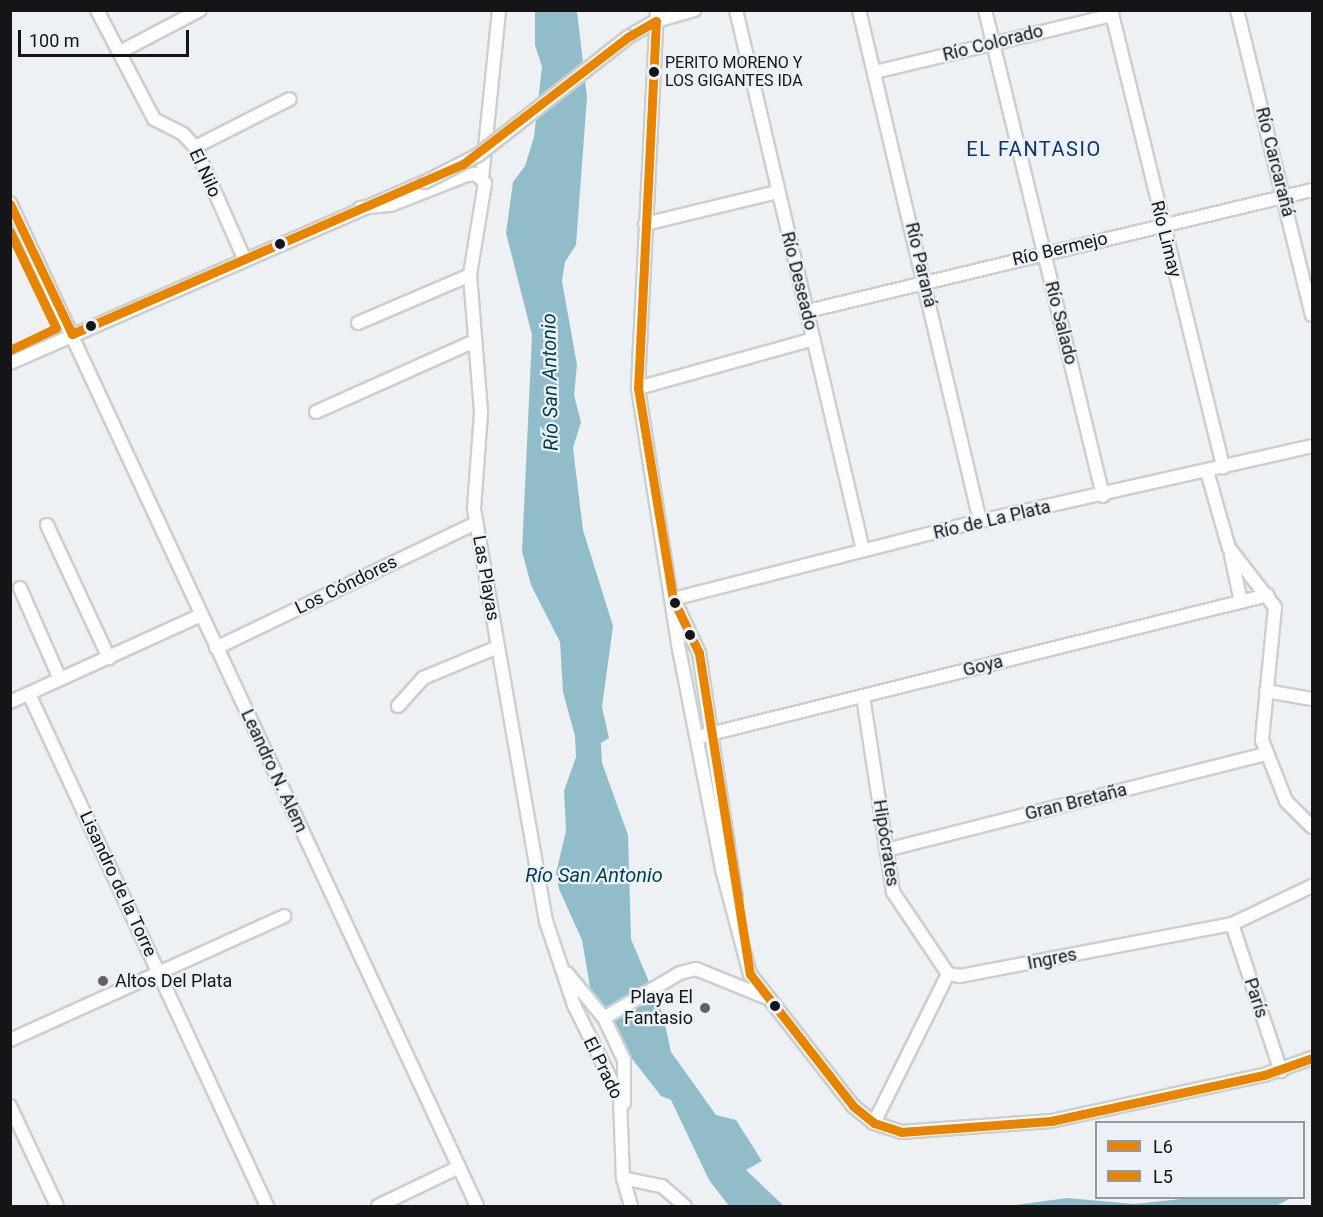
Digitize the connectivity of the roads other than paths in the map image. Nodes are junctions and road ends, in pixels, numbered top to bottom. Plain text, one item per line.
1 (98, 10) edge
2 (201, 10) edge
3 (499, 10) edge
4 (694, 10) edge
5 (736, 10) edge
6 (859, 10) edge
7 (985, 10) edge
8 (1237, 10) edge
9 (1111, 13) edge
10 (656, 16) edge
11 (993, 43) junction
12 (120, 52) junction
13 (874, 72) junction
14 (290, 99) dead end
15 (195, 147) junction
16 (483, 180) junction
17 (1312, 190) edge
18 (777, 192) junction
19 (1284, 196) junction
20 (10, 203) edge
21 (360, 208) junction
22 (645, 224) junction
23 (1162, 225) junction
24 (1043, 253) junction
25 (244, 258) junction
26 (470, 274) junction
27 (925, 281) junction
28 (807, 311) junction
29 (1312, 315) edge
30 (358, 323) dead end
31 (72, 334) junction
32 (813, 339) junction
33 (475, 341) junction
34 (10, 363) edge
35 (638, 388) junction
36 (316, 412) dead end
37 (1312, 446) edge
38 (1223, 467) junction
39 (1207, 471) junction
40 (1103, 496) junction
41 (980, 521) junction
42 (476, 523) junction
43 (47, 525) dead end
44 (1229, 548) junction
45 (863, 550) junction
46 (20, 588) dead end
47 (1268, 595) junction
48 (674, 599) junction
49 (1241, 602) junction
50 (201, 615) junction
51 (498, 647) junction
52 (216, 648) junction
53 (109, 658) junction
54 (60, 679) junction
55 (1266, 691) junction
56 (29, 694) junction
57 (863, 696) junction
58 (1312, 699) edge
59 (10, 702) edge
60 (398, 706) dead end
61 (714, 733) junction
62 (698, 737) junction
63 (1265, 754) junction
64 (1312, 827) edge
65 (886, 850) junction
66 (1312, 886) edge
67 (737, 915) junction
68 (284, 916) dead end
69 (1232, 924) junction
70 (562, 968) junction
71 (160, 973) junction
72 (948, 974) junction
73 (767, 997) junction
74 (604, 1017) junction
75 (10, 1040) edge
76 (1312, 1058) edge
77 (1281, 1071) junction
78 (10, 1106) edge
79 (624, 1116) junction
80 (874, 1123) junction
81 (459, 1167) junction
82 (623, 1178) junction
83 (57, 1206) edge
84 (267, 1206) edge
85 (378, 1206) edge
86 (477, 1206) edge
87 (631, 1206) edge
88 (685, 1206) edge

1 - 12 street, El Nilo
2 - 12 street
3 - 16 street, Las Playas
4 - 10 street
5 - 18 street, Río Deseado
6 - 13 street, Río Paraná
7 - 11 street, Río Salado
8 - 19 street, Río Carcarañá
9 - 11 street, Río Colorado
9 - 23 street, Río Limay
10 - 21 street, bridge
10 - 22 street
11 - 13 street, Río Colorado
11 - 24 street, Río Salado
12 - 15 street, El Nilo
13 - 27 street, Río Paraná
14 - 15 street
15 - 25 street, El Nilo
16 - 21 street
16 - 26 street, Las Playas
17 - 19 street, Río Bermejo
18 - 22 street
18 - 28 street, Río Deseado
19 - 23 street, Río Bermejo
19 - 29 street, Río Carcarañá
20 - 31 street, Leandro N. Alem
21 - 25 street
22 - 35 street
23 - 24 street, Río Bermejo
23 - 38 street, Río Limay
24 - 27 street, Río Bermejo
24 - 40 street, Río Salado
25 - 31 street
26 - 30 street
26 - 33 street, Las Playas
27 - 28 street, Río Bermejo
27 - 41 street, Río Paraná
28 - 32 street, Río Deseado
31 - 34 street
31 - 50 street, Leandro N. Alem
32 - 35 street
32 - 45 street, Río Deseado
33 - 36 street
33 - 42 street, Las Playas
35 - 48 street
37 - 38 street, Río de La Plata
38 - 39 street, Río de La Plata
39 - 40 street, Río de La Plata
39 - 44 street
40 - 41 street, Río de La Plata
41 - 45 street, Río de La Plata
42 - 51 street, Las Playas
42 - 52 street, Los Cóndores
43 - 53 street
44 - 47 street
44 - 49 street
45 - 48 street, Río de La Plata
46 - 54 street
47 - 49 street, Goya
47 - 55 street
48 - 61 street
48 - 62 street
49 - 57 street, Goya
50 - 52 street, Leandro N. Alem
50 - 53 street
51 - 60 street
51 - 70 street, Las Playas
52 - 81 street, Leandro N. Alem
53 - 54 street
54 - 56 street
55 - 58 street
55 - 63 street
56 - 59 street
56 - 71 street, Lisandro de la Torre
57 - 61 street, Goya
57 - 65 street, Hipócrates
61 - 62 street, Goya
61 - 67 street
62 - 67 street
63 - 64 street
63 - 65 street, Gran Bretaña
65 - 72 street, Hipócrates
66 - 69 street, Ingres
67 - 73 street
68 - 71 street
69 - 72 street, Ingres
69 - 77 street, París
70 - 74 street
70 - 79 street, El Prado
71 - 75 street
71 - 84 street, Lisandro de la Torre
72 - 80 street
73 - 74 street
73 - 80 street
74 - 79 street
76 - 77 street
77 - 80 street
78 - 83 street
79 - 82 street, El Prado
81 - 85 street
81 - 86 street, Leandro N. Alem
82 - 87 street, El Prado
82 - 88 street

